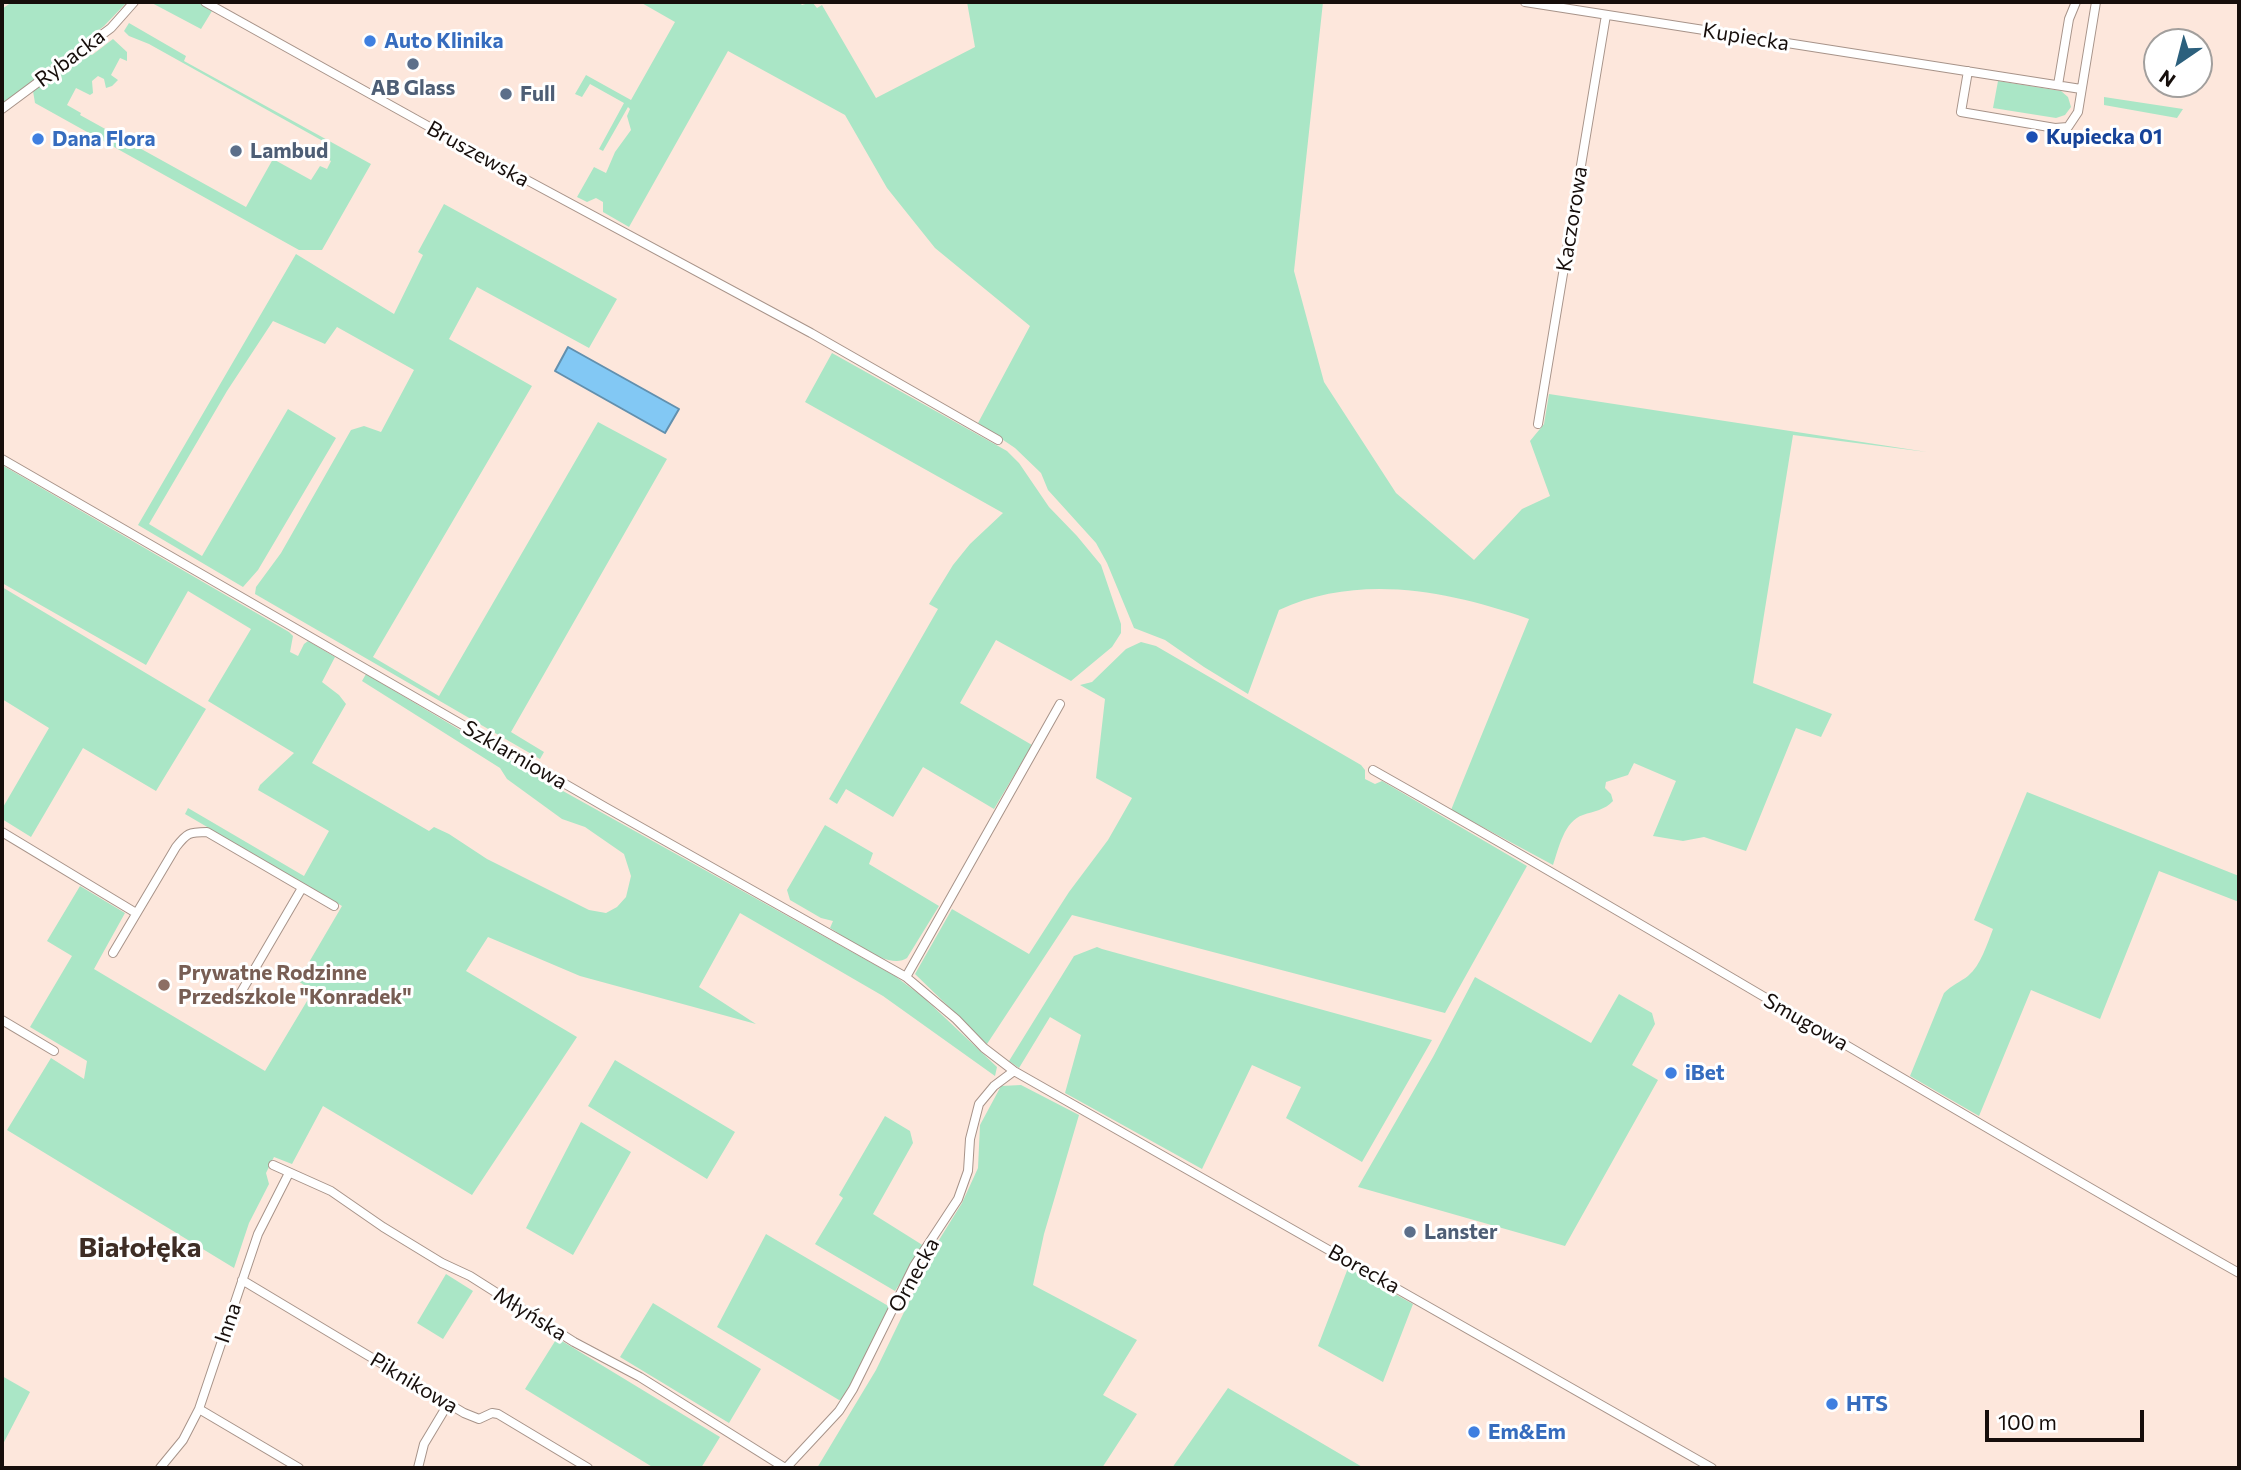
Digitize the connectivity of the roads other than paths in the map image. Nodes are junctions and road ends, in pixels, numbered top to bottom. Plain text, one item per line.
1 (134, 2) edge
2 (205, 2) edge
3 (1525, 2) edge
4 (2076, 2) edge
5 (2096, 2) edge
6 (1606, 15) junction
7 (1968, 71) junction
8 (2058, 85) junction
9 (2081, 89) junction
10 (2, 109) edge
11 (1538, 424) dead end
12 (998, 440) dead end
13 (2, 459) edge
14 (1060, 704) dead end
15 (1373, 770) dead end
16 (2, 832) edge
17 (302, 887) junction
18 (334, 906) dead end
19 (136, 913) junction
20 (113, 953) dead end
21 (906, 976) junction
22 (240, 994) dead end
23 (2, 1020) edge
24 (54, 1051) dead end
25 (1014, 1071) junction
26 (273, 1166) dead end
27 (289, 1173) junction
28 (2239, 1273) edge
29 (242, 1280) junction
30 (449, 1404) junction
31 (199, 1409) junction
32 (160, 1468) edge
33 (299, 1468) edge
34 (418, 1468) edge
35 (588, 1468) edge
36 (785, 1468) edge
37 (1712, 1468) edge

1 - 10 street, Rybacka
2 - 12 street, Bruszewska
3 - 6 street, Kupiecka
4 - 8 street
5 - 9 street
6 - 7 street, Kupiecka
6 - 11 street, Kaczorowa
7 - 8 street, Kupiecka
7 - 9 street
8 - 9 street, Kupiecka
13 - 21 street, Szklarniowa
14 - 21 street
15 - 28 street, Smugowa
16 - 19 street
17 - 18 street
17 - 19 street
17 - 22 street
19 - 20 street
21 - 25 street, Szklarniowa
23 - 24 street
25 - 36 street, Ornecka
25 - 37 street, Borecka
26 - 27 street, Młyńska
27 - 29 street, Inna
27 - 36 street, Młyńska
29 - 30 street, Piknikowa
29 - 31 street, Inna
30 - 34 street
30 - 35 street, Piknikowa
31 - 32 street, Inna
31 - 33 street

